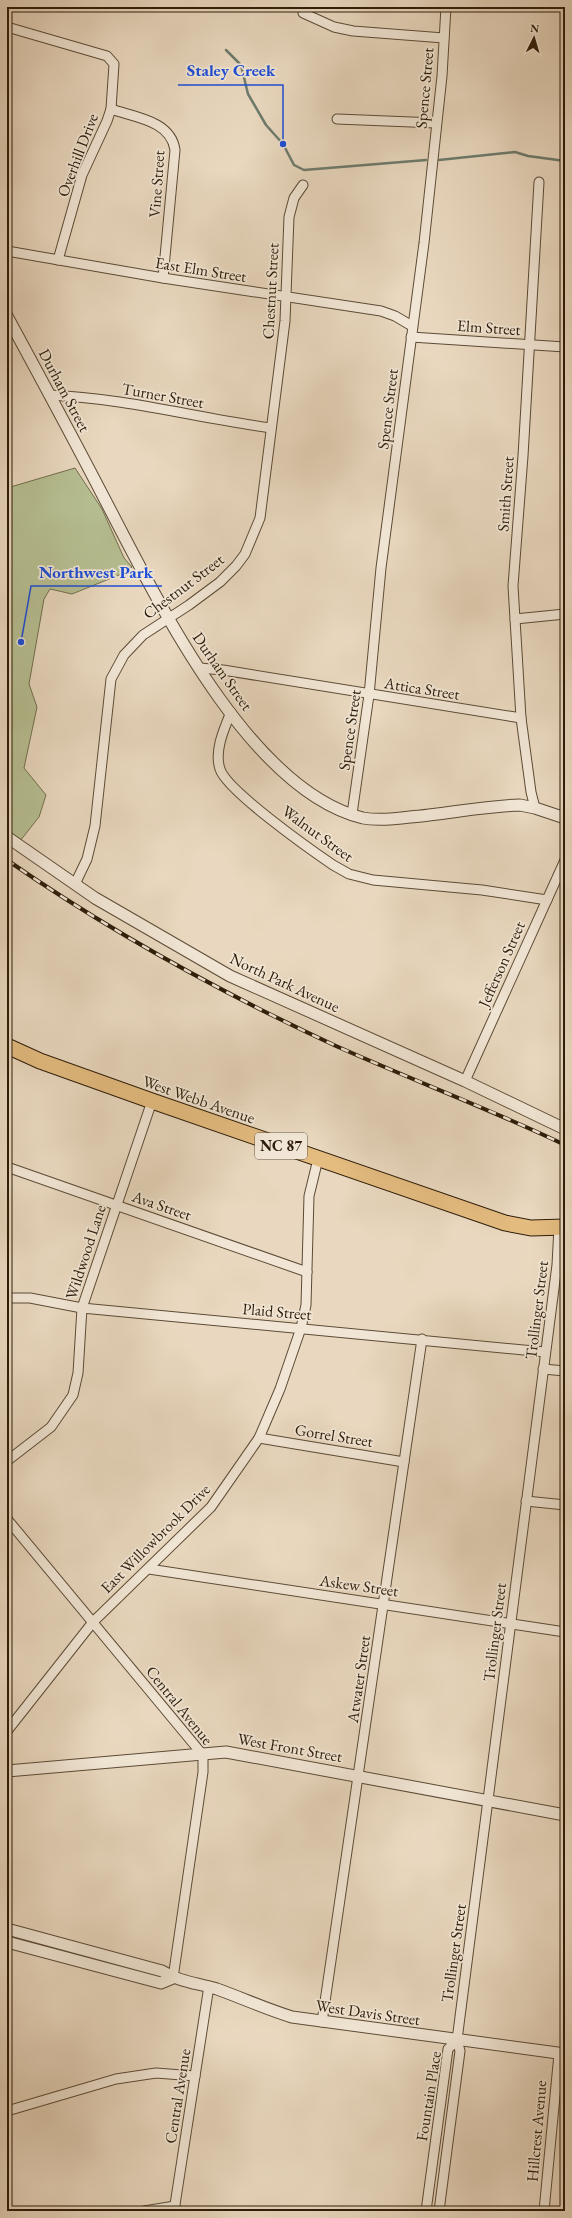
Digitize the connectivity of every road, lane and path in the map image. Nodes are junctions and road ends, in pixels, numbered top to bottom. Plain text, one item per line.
1 (446, 7) edge
2 (303, 13) dead end
3 (7, 27) edge
4 (444, 38) junction
5 (111, 109) junction
6 (338, 119) dead end
7 (436, 123) junction
8 (538, 182) dead end
9 (303, 185) dead end
10 (7, 251) edge
11 (58, 260) junction
12 (163, 278) junction
13 (287, 297) junction
14 (7, 316) edge
15 (412, 326) junction
16 (411, 338) junction
17 (529, 345) junction
18 (565, 347) edge
19 (49, 395) junction
20 (271, 428) junction
21 (565, 614) edge
22 (168, 618) junction
23 (515, 619) junction
24 (199, 668) junction
25 (369, 695) junction
26 (231, 712) junction
27 (521, 718) junction
28 (535, 808) junction
29 (352, 814) junction
30 (565, 818) edge
31 (7, 837) edge
32 (565, 860) edge
33 (75, 884) junction
34 (546, 900) junction
35 (7, 1046) edge
36 (465, 1081) junction
37 (152, 1101) junction
38 (565, 1129) edge
39 (318, 1159) junction
40 (7, 1167) edge
41 (116, 1205) junction
42 (562, 1227) edge
43 (308, 1272) junction
44 (7, 1298) edge
45 (82, 1308) junction
46 (301, 1328) junction
47 (422, 1339) junction
48 (545, 1352) junction
49 (543, 1369) junction
50 (565, 1372) edge
51 (258, 1438) junction
52 (7, 1461) edge
53 (404, 1462) junction
54 (526, 1501) junction
55 (565, 1505) edge
56 (7, 1519) edge
57 (149, 1569) junction
58 (384, 1604) junction
59 (93, 1622) junction
60 (510, 1622) junction
61 (565, 1632) edge
62 (7, 1731) edge
63 (202, 1755) junction
64 (7, 1771) edge
65 (359, 1776) junction
66 (489, 1801) junction
67 (565, 1815) edge
68 (7, 1929) edge
69 (7, 1942) edge
70 (173, 1978) junction
71 (209, 1986) junction
72 (322, 2022) junction
73 (457, 2040) junction
74 (562, 2054) edge
75 (196, 2076) junction
76 (7, 2111) edge
77 (174, 2208) edge
78 (144, 2211) edge
79 (426, 2211) edge
80 (439, 2211) edge
81 (544, 2211) edge

1 - 4 street, Spence Street
2 - 4 street
3 - 5 street, Overhill Drive
4 - 7 street, Spence Street
5 - 11 street, Overhill Drive
5 - 12 street, Vine Street
6 - 7 street
7 - 15 street, Spence Street
8 - 17 street, Smith Street
9 - 13 street, Chestnut Street
10 - 11 street, East Elm Street
11 - 12 street, East Elm Street
12 - 13 street, East Elm Street
13 - 15 street, East Elm Street
13 - 20 street, Chestnut Street
14 - 19 street, Durham Street
15 - 16 street, Spence Street
16 - 17 street, Elm Street
16 - 25 street, Spence Street
17 - 18 street, Elm Street
17 - 23 street, Smith Street
19 - 20 street, Turner Street
19 - 22 street, Durham Street
20 - 22 street, Chestnut Street
21 - 23 street
22 - 24 street, Durham Street
22 - 33 street, Chestnut Street
23 - 27 street, Smith Street
24 - 25 street, Attica Street
24 - 26 street, Durham Street
25 - 27 street, Attica Street
25 - 29 street, Spence Street
26 - 29 street, Durham Street
26 - 34 street, Walnut Street
27 - 28 street, Smith Street
28 - 29 street, Durham Street
28 - 30 street, Durham Street
31 - 33 street, North Park Avenue
32 - 34 street, Jefferson Street
33 - 36 street, North Park Avenue
34 - 36 street, Jefferson Street
35 - 37 highway, West Webb Avenue / NC 87
36 - 38 street, North Park Avenue
37 - 39 highway, West Webb Avenue / NC 87
37 - 41 street, Wildwood Lane
39 - 42 highway, West Webb Avenue / NC 87
39 - 43 street, East Willowbrook Drive
40 - 41 street, Ava Street
41 - 43 street, Ava Street
41 - 45 street, Wildwood Lane
42 - 48 street, Trollinger Street
43 - 46 street, East Willowbrook Drive
44 - 45 street, Plaid Street
45 - 46 street, Plaid Street
45 - 52 street, Wildwood Lane
46 - 47 street, Plaid Street
46 - 51 street, East Willowbrook Drive
47 - 48 street, Plaid Street
47 - 53 street, Atwater Street
48 - 49 street, Trollinger Street
49 - 50 street
49 - 54 street, Trollinger Street
51 - 53 street, Gorrel Street
51 - 57 street, East Willowbrook Drive
53 - 58 street, Atwater Street
54 - 55 street
54 - 60 street, Trollinger Street
56 - 59 street, Central Avenue
57 - 58 street, Askew Street
57 - 59 street, East Willowbrook Drive
58 - 60 street, Askew Street
58 - 65 street, Atwater Street
59 - 62 street, East Willowbrook Drive
59 - 63 street, Central Avenue
60 - 61 street, Askew Street
60 - 66 street, Trollinger Street
63 - 64 street, West Front Street
63 - 65 street, West Front Street
63 - 70 street, Central Avenue
65 - 66 street, West Front Street
65 - 72 street, Atwater Street
66 - 67 street, West Front Street
66 - 73 street, Trollinger Street
68 - 70 street, West Davis Street
69 - 70 street, West Davis Street
70 - 71 street, West Davis Street
71 - 72 street, West Davis Street
71 - 75 street, Central Avenue
72 - 73 street, West Davis Street
73 - 74 street, West Davis Street
73 - 79 street, Fountain Place
73 - 80 street, Fountain Place
74 - 81 street, Hillcrest Avenue
75 - 76 street
75 - 77 street, Central Avenue
77 - 78 street

